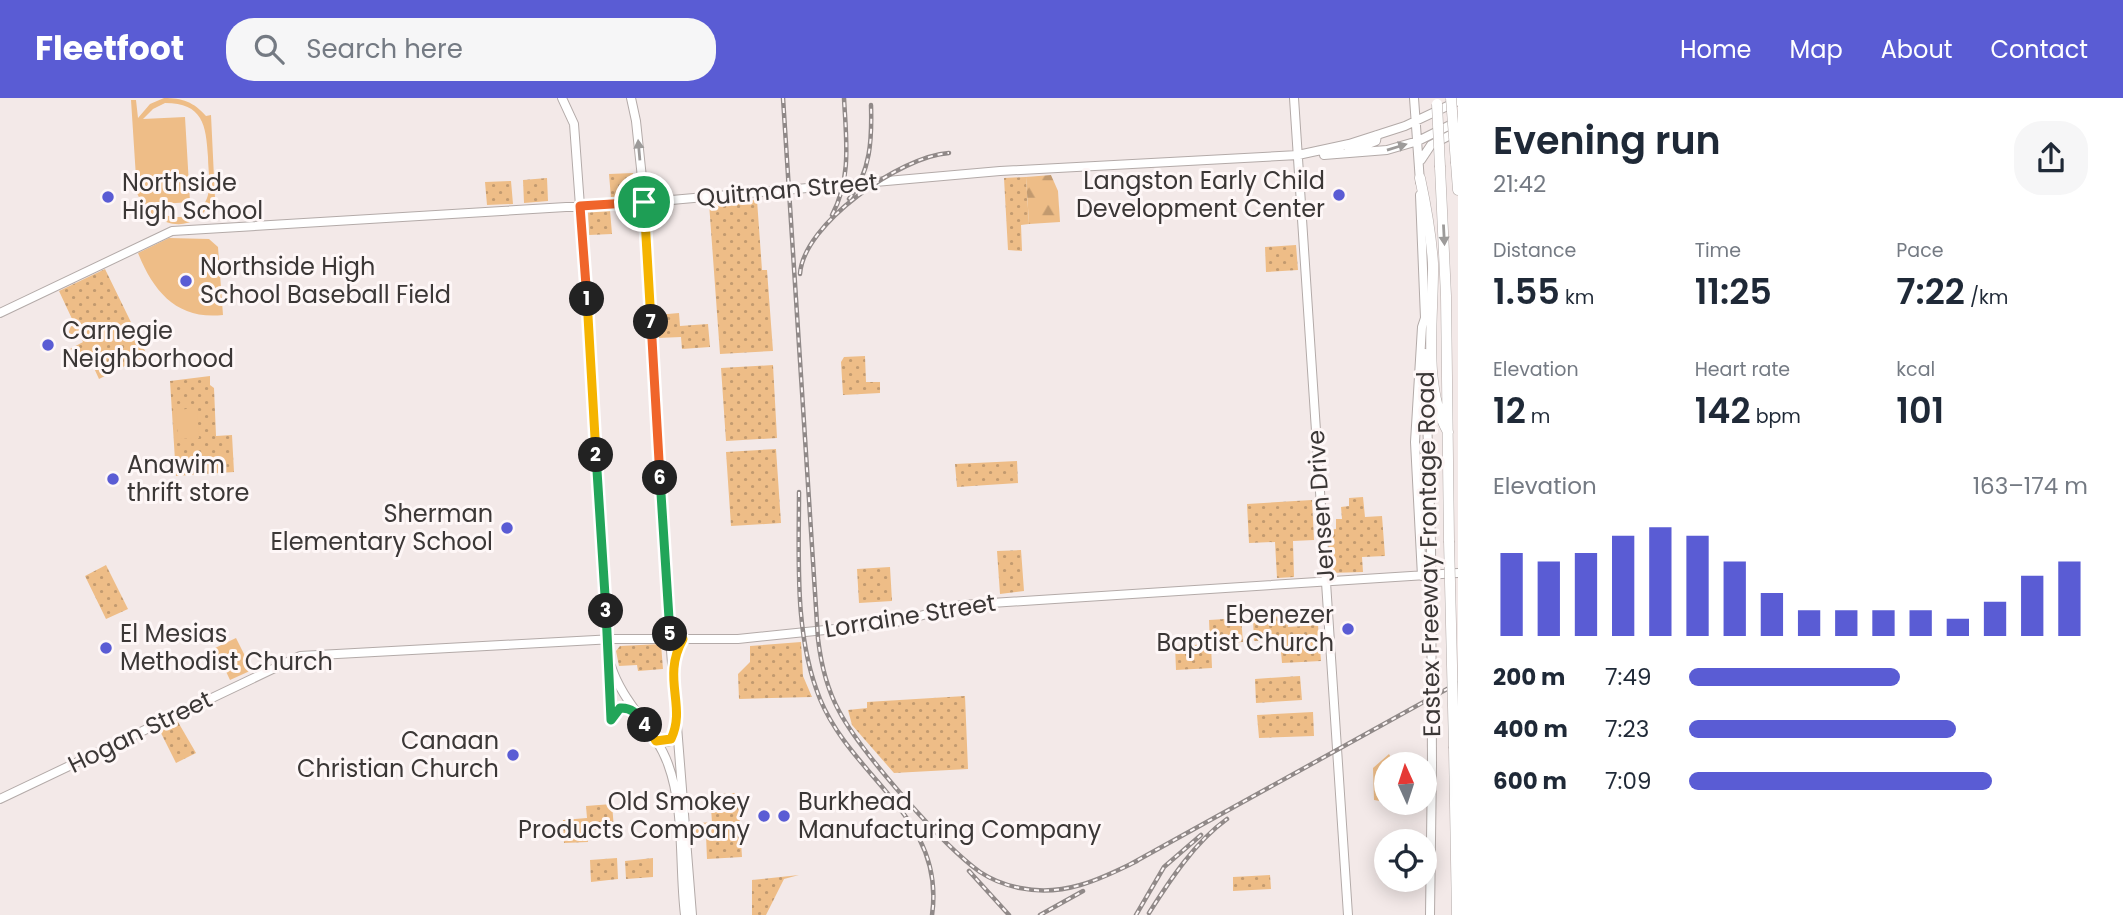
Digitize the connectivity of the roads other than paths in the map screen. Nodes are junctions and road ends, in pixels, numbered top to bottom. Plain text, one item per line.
1 (562, 98) edge
2 (631, 98) edge
3 (1294, 98) edge
4 (1415, 98) edge
5 (1451, 98) edge
6 (1437, 100) edge
7 (1458, 101) edge
8 (1416, 121) junction
9 (1458, 121) edge
10 (1458, 131) edge
11 (1377, 135) junction
12 (1418, 141) junction
13 (1345, 153) junction
14 (1298, 155) junction
15 (1419, 164) junction
16 (1420, 178) junction
17 (1458, 190) edge
18 (644, 202) junction
19 (580, 206) junction
20 (0, 313) edge
21 (1425, 318) junction
22 (1449, 434) junction
23 (1458, 573) edge
24 (1422, 576) junction
25 (1326, 582) junction
26 (670, 638) junction
27 (608, 639) junction
28 (683, 639) junction
29 (361, 654) joint
30 (609, 660) junction
31 (672, 662) junction
32 (633, 710) junction
33 (677, 724) junction
34 (656, 741) junction
35 (0, 799) edge
36 (1458, 878) edge
37 (684, 879) junction
38 (685, 915) edge
39 (692, 915) edge
40 (1348, 915) edge
41 (1430, 915) edge
42 (1457, 915) edge

1 - 19 main road
18 -> 2 main road
3 - 14 main road, Jensen Drive
4 - 8 main road
5 - 17 highway, bridge
6 -> 22 highway, bridge
7 - 8 main road, Quitman Street
8 - 11 main road, Quitman Street
8 - 12 main road
9 - 12 main road, Quitman Street
10 - 15 main road
11 - 13 main road
11 - 14 main road, Quitman Street
13 -> 12 main road, Quitman Street
12 - 15 main road
13 - 14 main road, Quitman Street
14 - 18 main road, Quitman Street
14 - 25 main road, Jensen Drive
15 - 16 main road
16 - 21 main road
16 - 22 highway
18 - 19 main road, Quitman Street
18 - 26 main road
19 - 20 main road, Quitman Street
19 - 27 main road
21 - 24 main road
21 - 41 main road, Eastex Freeway Frontage Road, bridge
22 - 36 highway, bridge
23 - 24 main road, Lorraine Street
24 - 25 main road, Lorraine Street
25 - 28 main road, Lorraine Street
25 - 40 main road, Jensen Drive
26 - 27 main road, Lorraine Street
26 - 28 main road, Lorraine Street
26 - 31 main road
27 - 29 main road, Lorraine Street
27 - 30 main road
28 - 31 main road
29 - 35 main road, Hogan Street
30 - 32 main road
30 - 32 main road
31 - 33 main road
32 - 34 main road
33 - 34 main road
33 - 37 main road
34 - 37 main road
36 - 42 highway
37 - 38 main road
37 - 39 main road

